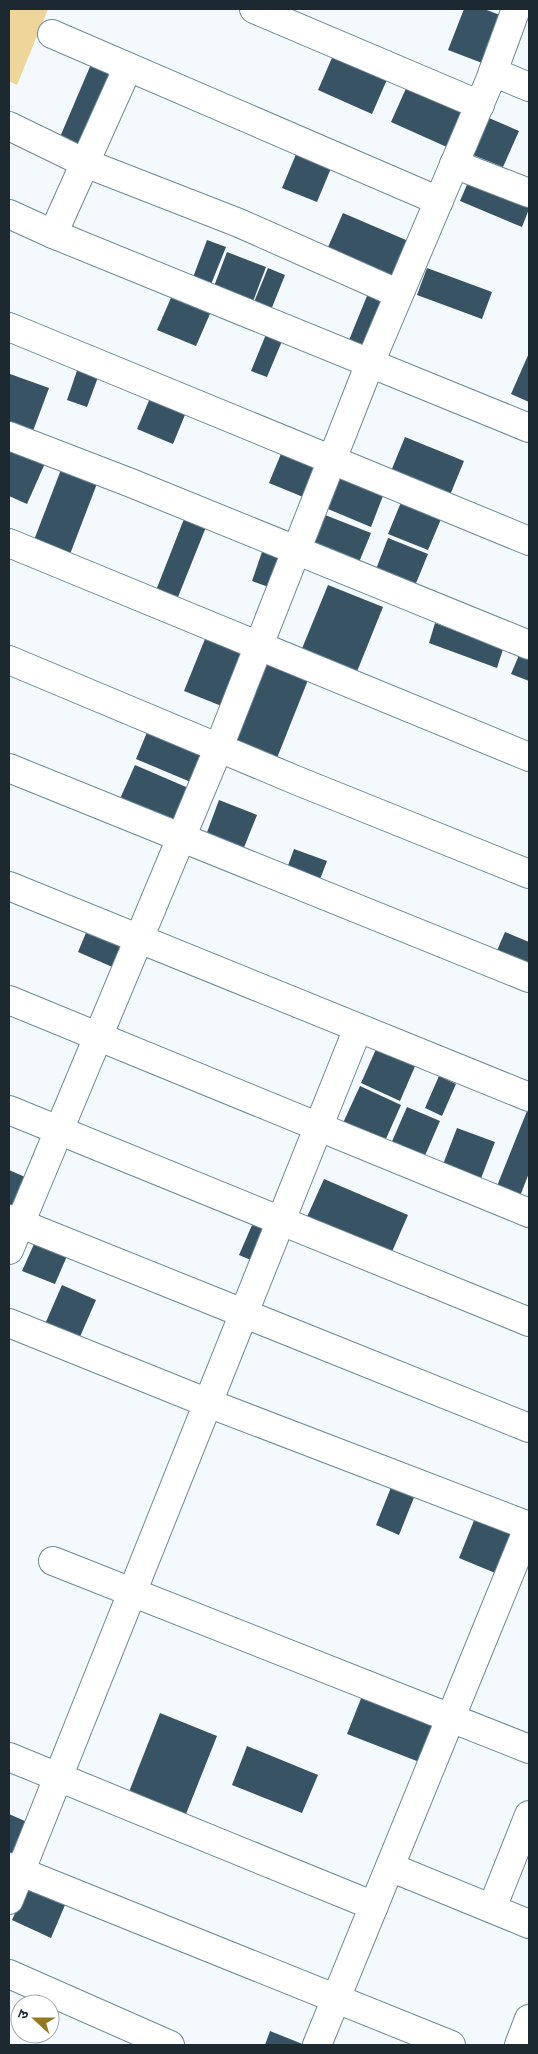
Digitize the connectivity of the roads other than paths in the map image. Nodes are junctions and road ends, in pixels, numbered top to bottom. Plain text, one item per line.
1 (254, 9) edge
2 (511, 10) edge
3 (52, 34) dead end
4 (128, 68) junction
5 (493, 72) junction
6 (529, 87) edge
7 (480, 105) junction
8 (9, 126) edge
9 (85, 163) junction
10 (454, 164) junction
11 (529, 193) edge
12 (438, 201) junction
13 (9, 214) edge
14 (53, 234) junction
15 (399, 294) junction
16 (9, 326) edge
17 (370, 363) junction
18 (529, 428) edge
19 (9, 436) edge
20 (331, 460) junction
21 (529, 541) edge
22 (9, 543) edge
23 (296, 550) junction
24 (529, 645) edge
25 (259, 646) junction
26 (9, 660) edge
27 (218, 747) junction
28 (529, 757) edge
29 (9, 768) edge
30 (180, 837) junction
31 (529, 874) edge
32 (9, 886) edge
33 (138, 938) junction
34 (529, 978) edge
35 (9, 1000) edge
36 (358, 1028) junction
37 (97, 1036) junction
38 (529, 1097) edge
39 (9, 1110) edge
40 (319, 1127) junction
41 (58, 1130) junction
42 (529, 1213) edge
43 (281, 1221) junction
44 (14, 1222) edge
45 (9, 1250) edge
46 (244, 1312) junction
47 (9, 1322) edge
48 (529, 1322) edge
49 (208, 1403) junction
50 (529, 1428) edge
51 (529, 1526) edge
52 (53, 1562) dead end
53 (132, 1593) junction
54 (451, 1717) junction
55 (529, 1749) edge
56 (9, 1757) edge
57 (58, 1778) junction
58 (529, 1815) edge
59 (390, 1867) junction
60 (14, 1869) edge
61 (9, 1900) edge
62 (374, 1906) junction
63 (492, 1908) junction
64 (529, 1924) edge
65 (9, 1974) edge
66 (336, 1999) junction
67 (529, 2019) edge
68 (170, 2045) edge
69 (317, 2045) edge
70 (451, 2045) edge
71 (519, 2045) edge

1 - 7 street
2 - 5 street
3 - 4 street
4 - 9 street
4 - 12 street
5 - 6 street
5 - 7 street
7 - 10 street
8 - 9 street
9 - 14 street
9 - 15 street
10 - 11 street
10 - 12 street
12 - 15 street
13 - 14 street
14 - 17 street
15 - 17 street
16 - 20 street
17 - 18 street
17 - 20 street
19 - 23 street
20 - 21 street
20 - 23 street
22 - 25 street
23 - 24 street
23 - 25 street
25 - 27 street
25 - 28 street
26 - 27 street
27 - 30 street
27 - 31 street
29 - 30 street
30 - 33 street
30 - 34 street
32 - 33 street
33 - 36 street
33 - 37 street
35 - 37 street
36 - 38 street
36 - 40 street
37 - 40 street
37 - 41 street
39 - 41 street
40 - 42 street
40 - 43 street
41 - 43 street
41 - 44 street
43 - 46 street
43 - 48 street
44 - 45 street
44 - 46 street
46 - 49 street
46 - 50 street
47 - 49 street
49 - 51 street
49 - 53 street
51 - 54 street
52 - 53 street
53 - 54 street
53 - 57 street
54 - 55 street
54 - 59 street
56 - 57 street
57 - 60 street
57 - 62 street
58 - 63 street
59 - 62 street
59 - 63 street
60 - 61 street
60 - 66 street
62 - 66 street
63 - 64 street
65 - 68 street
66 - 69 street
66 - 70 street
67 - 71 street

